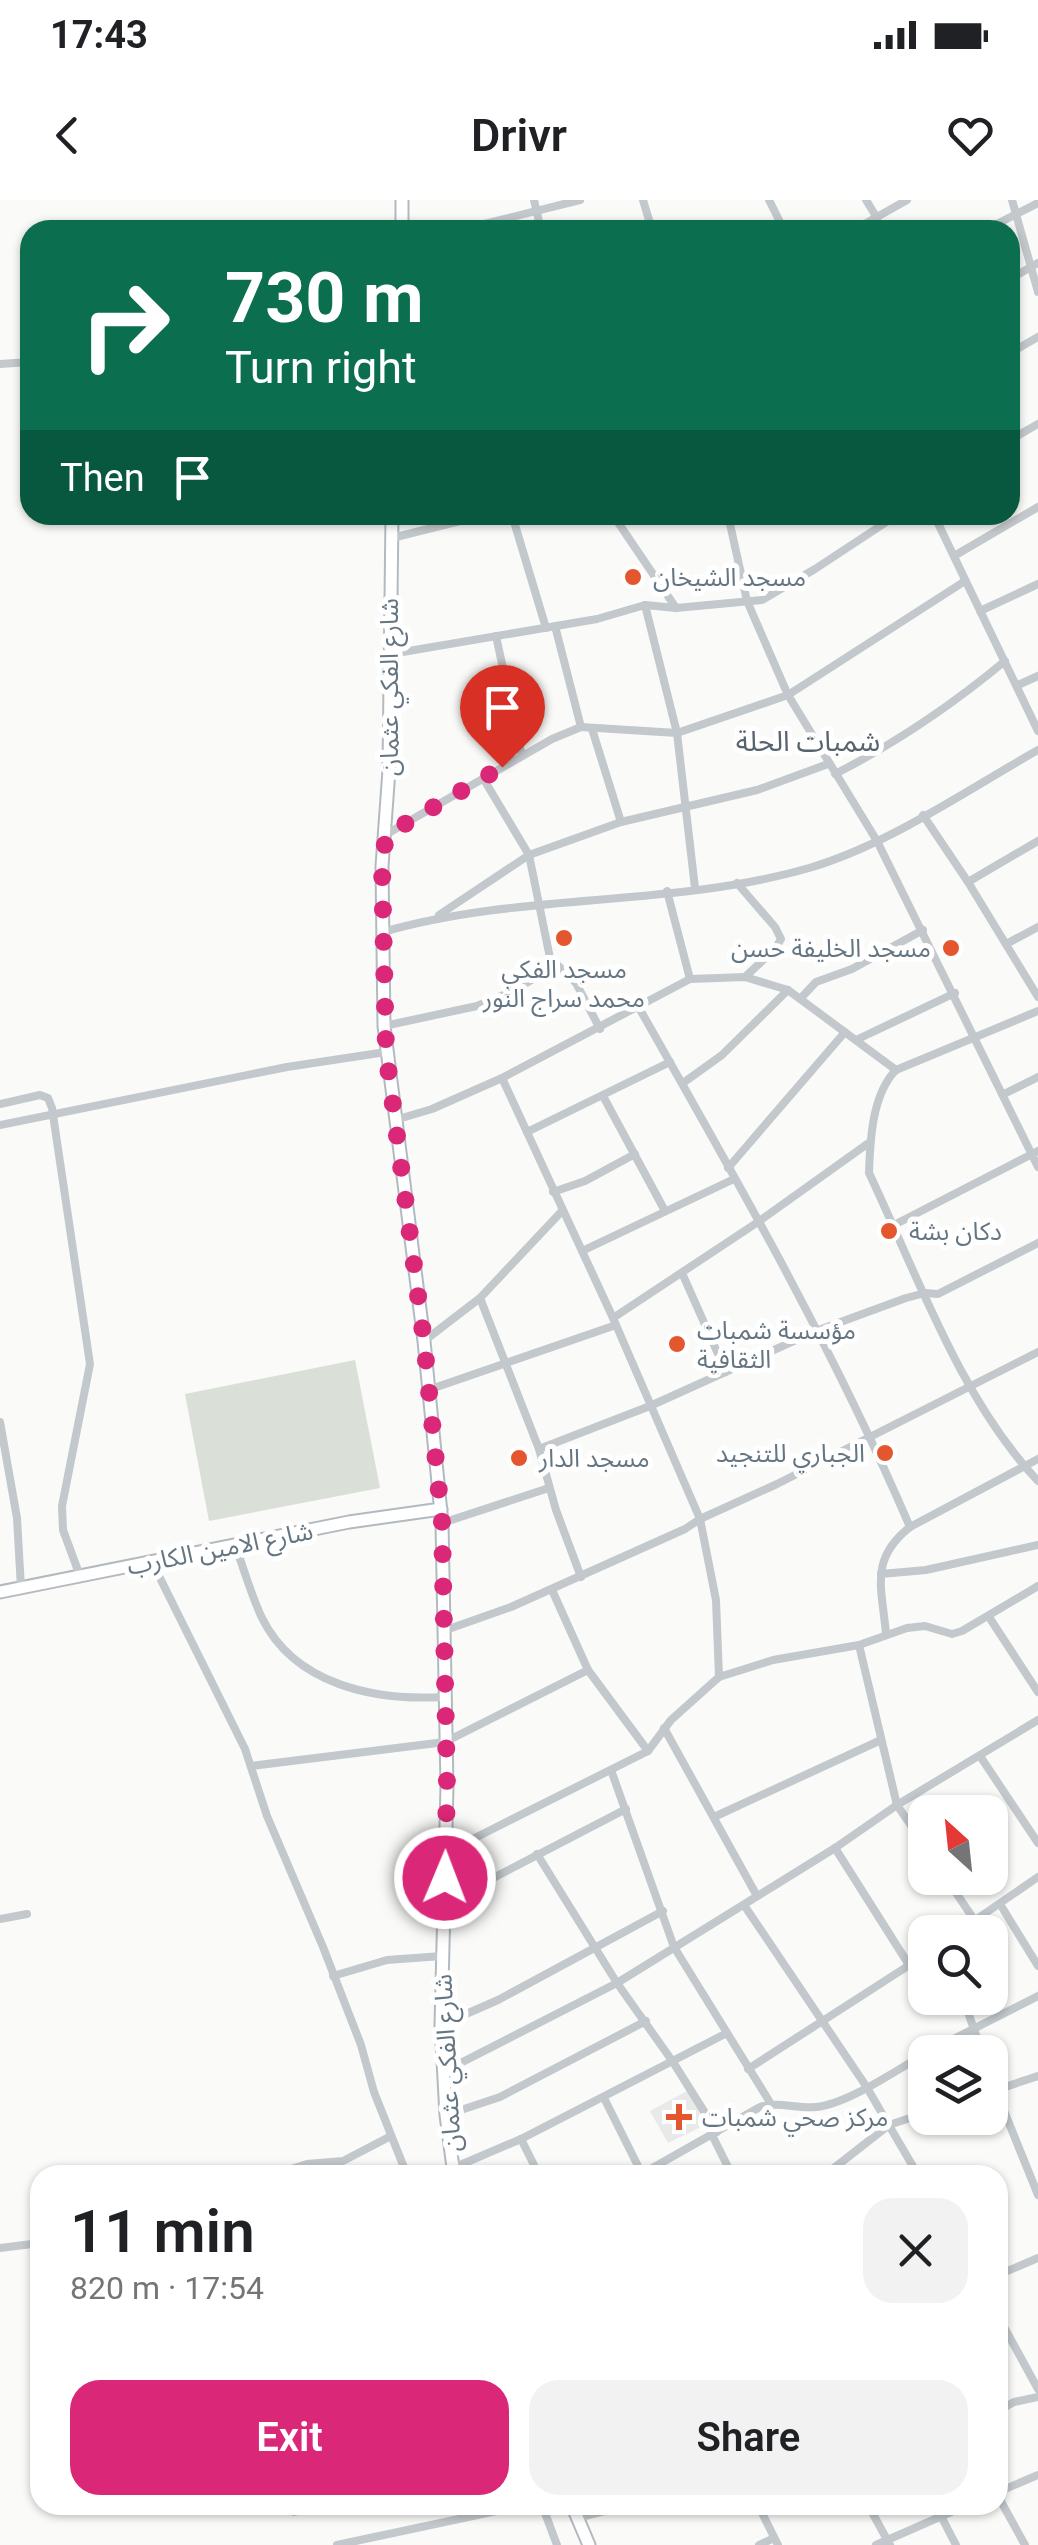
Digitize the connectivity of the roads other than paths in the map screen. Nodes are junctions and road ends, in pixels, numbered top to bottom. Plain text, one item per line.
1 (534, 200) edge
2 (580, 200) edge
3 (866, 200) edge
4 (907, 200) edge
5 (1012, 200) edge
6 (1038, 203) edge
7 (537, 212) junction
8 (1016, 214) junction
9 (878, 218) junction
10 (503, 220) edge
11 (539, 220) edge
12 (874, 220) edge
13 (1004, 220) edge
14 (1018, 220) edge
15 (1020, 225) edge
16 (1034, 264) edge
17 (1038, 292) edge
18 (392, 525) edge
19 (444, 525) edge
20 (515, 525) edge
21 (620, 525) edge
22 (730, 525) edge
23 (882, 525) edge
24 (939, 525) edge
25 (1007, 525) edge
26 (392, 538) junction
27 (954, 556) junction
28 (965, 581) junction
29 (1038, 584) edge
30 (746, 601) junction
31 (645, 605) junction
32 (676, 608) junction
33 (980, 611) junction
34 (551, 627) junction
35 (496, 636) junction
36 (391, 654) junction
37 (1005, 661) junction
38 (1038, 676) edge
39 (1018, 684) junction
40 (788, 695) junction
41 (580, 727) junction
42 (592, 728) junction
43 (1038, 731) edge
44 (677, 733) junction
45 (1038, 750) edge
46 (522, 756) junction
47 (828, 764) junction
48 (835, 774) junction
49 (483, 778) junction
50 (685, 808) junction
51 (923, 815) junction
52 (621, 822) junction
53 (386, 835) junction
54 (877, 840) junction
55 (1038, 841) edge
56 (529, 855) junction
57 (968, 882) junction
58 (737, 884) junction
59 (695, 888) junction
60 (666, 891) junction
61 (538, 907) junction
62 (435, 917) junction
63 (1038, 927) edge
64 (923, 930) junction
65 (383, 932) junction
66 (1006, 944) junction
67 (554, 966) junction
68 (745, 978) junction
69 (690, 979) junction
70 (788, 990) junction
71 (954, 993) junction
72 (1038, 997) edge
73 (801, 998) junction
74 (638, 1006) junction
75 (1038, 1012) edge
76 (384, 1026) junction
77 (600, 1029) junction
78 (846, 1032) junction
79 (976, 1038) junction
80 (856, 1040) junction
81 (386, 1052) junction
82 (670, 1062) junction
83 (896, 1070) junction
84 (1038, 1077) edge
85 (502, 1078) junction
86 (682, 1083) junction
87 (1004, 1094) junction
88 (603, 1096) junction
89 (0, 1104) edge
90 (53, 1114) junction
91 (395, 1120) junction
92 (0, 1125) edge
93 (528, 1132) junction
94 (870, 1142) junction
95 (1034, 1152) edge
96 (634, 1154) junction
97 (1038, 1167) edge
98 (728, 1168) junction
99 (734, 1180) junction
100 (553, 1192) junction
101 (562, 1211) junction
102 (665, 1211) junction
103 (758, 1222) junction
104 (894, 1225) junction
105 (1038, 1243) edge
106 (582, 1251) junction
107 (682, 1273) junction
108 (925, 1293) junction
109 (480, 1298) junction
110 (614, 1321) junction
111 (816, 1331) junction
112 (424, 1341) junction
113 (1038, 1352) edge
114 (506, 1365) junction
115 (726, 1372) junction
116 (970, 1386) junction
117 (428, 1390) junction
118 (650, 1406) junction
119 (0, 1422) edge
120 (870, 1435) junction
121 (539, 1449) junction
122 (1038, 1458) edge
123 (1024, 1466) junction
124 (1038, 1481) edge
125 (549, 1488) junction
126 (441, 1516) junction
127 (700, 1518) junction
128 (910, 1527) junction
129 (235, 1545) junction
130 (1038, 1545) edge
131 (152, 1561) junction
132 (882, 1574) junction
133 (80, 1576) junction
134 (581, 1577) junction
135 (1038, 1586) edge
136 (20, 1588) junction
137 (552, 1590) junction
138 (0, 1592) edge
139 (989, 1617) junction
140 (444, 1631) junction
141 (886, 1634) junction
142 (859, 1645) junction
143 (588, 1670) junction
144 (719, 1677) junction
145 (1038, 1692) edge
146 (443, 1697) junction
147 (1038, 1720) edge
148 (664, 1728) junction
149 (881, 1740) junction
150 (445, 1742) junction
151 (648, 1751) junction
152 (980, 1756) junction
153 (251, 1766) junction
154 (611, 1770) junction
155 (897, 1805) junction
156 (626, 1809) junction
157 (714, 1817) junction
158 (908, 1821) edge
159 (1038, 1843) edge
160 (835, 1848) junction
161 (445, 1853) junction
162 (538, 1854) junction
163 (1038, 1877) edge
164 (757, 1896) junction
165 (445, 1903) junction
166 (1000, 1904) junction
167 (744, 1905) junction
168 (663, 1911) junction
169 (27, 1914) dead end
170 (984, 1915) edge
171 (0, 1919) edge
172 (595, 1946) junction
173 (674, 1947) junction
174 (442, 1956) junction
175 (908, 1965) joint
176 (1038, 1966) edge
177 (333, 1976) junction
178 (617, 1983) junction
179 (1038, 1996) edge
180 (971, 2015) edge
181 (822, 2020) junction
182 (646, 2021) junction
183 (441, 2025) junction
184 (976, 2027) junction
185 (725, 2034) junction
186 (961, 2035) edge
187 (978, 2035) edge
188 (674, 2062) junction
189 (908, 2063) edge
190 (748, 2069) junction
191 (443, 2072) junction
192 (1038, 2076) edge
193 (1008, 2085) edge
194 (866, 2086) junction
195 (604, 2098) junction
196 (771, 2104) junction
197 (446, 2115) junction
198 (908, 2119) edge
199 (889, 2125) junction
200 (1008, 2127) edge
201 (714, 2133) junction
202 (390, 2136) junction
203 (521, 2139) junction
204 (305, 2165) edge
205 (403, 2165) edge
206 (453, 2165) edge
207 (468, 2165) edge
208 (535, 2165) edge
209 (636, 2165) edge
210 (658, 2165) edge
211 (728, 2165) edge
212 (838, 2165) edge
213 (912, 2165) edge
214 (1038, 2195) edge
215 (30, 2244) edge
216 (0, 2248) edge
217 (1038, 2258) edge
218 (1008, 2270) edge
219 (1008, 2334) edge
220 (1038, 2389) edge
221 (1038, 2397) edge
222 (1008, 2405) edge
223 (1038, 2476) edge
224 (1008, 2490) edge
225 (1008, 2512) edge
226 (478, 2515) edge
227 (546, 2515) edge
228 (576, 2515) edge
229 (589, 2515) edge
230 (763, 2515) edge
231 (874, 2515) edge
232 (942, 2516) joint
233 (577, 2518) junction
234 (776, 2542) edge
235 (889, 2542) edge
236 (337, 2545) edge
237 (558, 2545) edge
238 (589, 2545) edge
239 (760, 2545) edge
240 (876, 2545) edge
241 (956, 2545) edge
242 (1026, 2545) edge

1 - 7 street
2 - 7 street
3 - 9 street
4 - 9 street
5 - 8 street
6 - 8 street
7 - 10 street
7 - 11 street
8 - 13 street
8 - 14 street
9 - 12 street
15 - 16 street
16 - 17 street
18 - 26 street, شارع الفكي عثمان
19 - 26 street
20 - 34 street
21 - 32 street
22 - 30 street
23 - 30 street
24 - 27 street
25 - 27 street
26 - 36 street, شارع الفكي عثمان
27 - 28 street
28 - 33 street
28 - 40 street
29 - 33 street
30 - 32 street
30 - 40 street
31 - 32 street
31 - 34 street
31 - 44 street
33 - 37 street
34 - 35 street
34 - 41 street
35 - 36 street
35 - 46 street
36 - 53 street, شارع الفكي عثمان
37 - 39 street
37 - 48 street
38 - 39 street
39 - 43 street
40 - 44 street
40 - 47 street
41 - 42 street
41 - 46 street
42 - 44 street
42 - 52 street
44 - 50 street
45 - 51 street
46 - 49 street
47 - 48 street
47 - 50 street
48 - 54 street
49 - 53 street
49 - 56 street
50 - 52 street
50 - 59 street
51 - 54 street
51 - 57 street
52 - 56 street
53 - 65 street, شارع الفكي عثمان
54 - 58 street
54 - 64 street
55 - 57 street
56 - 61 street
56 - 62 street
57 - 66 street
58 - 59 street
58 - 68 street
59 - 60 street
60 - 61 street
60 - 69 street
61 - 62 street
61 - 67 street
62 - 65 street
63 - 66 street
64 - 71 street
64 - 73 street
65 - 76 street, شارع الفكي عثمان
66 - 72 street
67 - 76 street
67 - 77 street
68 - 69 street
68 - 70 street
69 - 74 street
70 - 73 street
70 - 86 street
71 - 79 street
71 - 80 street
73 - 78 street
74 - 77 street
74 - 82 street
75 - 79 street
76 - 81 street, شارع الفكي عثمان
77 - 85 street
78 - 80 street
78 - 98 street
79 - 83 street
79 - 87 street
80 - 83 street
81 - 90 street
81 - 91 street, شارع الفكي عثمان
82 - 86 street
82 - 88 street
83 - 94 street
84 - 87 street
85 - 91 street
85 - 93 street
86 - 98 street
87 - 95 street
88 - 93 street
88 - 96 street
89 - 90 street
90 - 92 street
90 - 133 street
91 - 112 street, شارع الفكي عثمان
93 - 100 street
94 - 103 street
94 - 104 street
95 - 97 street
95 - 104 street
96 - 100 street
96 - 102 street
98 - 99 street
99 - 102 street
99 - 103 street
100 - 101 street
101 - 106 street
101 - 109 street
102 - 106 street
103 - 107 street
103 - 111 street
104 - 108 street
105 - 108 street
106 - 110 street
107 - 110 street
107 - 115 street
108 - 111 street
108 - 116 street
109 - 112 street
109 - 114 street
110 - 114 street
110 - 118 street
111 - 115 street
111 - 120 street
112 - 117 street, شارع الفكي عثمان
113 - 116 street
114 - 117 street
114 - 121 street
115 - 118 street
116 - 120 street
116 - 123 street
117 - 126 street, شارع الفكي عثمان
118 - 121 street
118 - 127 street
119 - 136 street
120 - 127 street
120 - 128 street
121 - 125 street
122 - 123 street
123 - 124 street
123 - 128 street
125 - 126 street
125 - 134 street
126 - 129 street, شارع الامين الكارب
126 - 140 street, شارع الفكي عثمان
127 - 134 street
127 - 144 street
128 - 132 street
129 - 131 street, شارع الامين الكارب
129 - 146 street
130 - 132 street
131 - 133 street, شارع الامين الكارب
131 - 153 street
132 - 141 street
133 - 136 street, شارع الامين الكارب
134 - 137 street
135 - 139 street
136 - 138 street, شارع الامين الكارب
137 - 140 street
137 - 143 street
139 - 141 street
139 - 145 street
140 - 146 street, شارع الفكي عثمان
141 - 142 street
142 - 144 street
142 - 149 street
143 - 150 street
143 - 151 street
144 - 148 street
146 - 150 street, شارع الفكي عثمان
147 - 152 street
148 - 151 street
148 - 157 street
149 - 155 street
149 - 157 street
150 - 153 street
150 - 161 street, شارع الفكي عثمان
151 - 154 street
152 - 155 street
152 - 159 street
153 - 177 street
154 - 156 street
154 - 161 street
155 - 158 street
155 - 160 street
156 - 162 street
156 - 168 street
157 - 164 street
160 - 164 street
160 - 175 street
161 - 165 street, شارع الفكي عثمان
162 - 165 street
162 - 172 street
163 - 166 street
164 - 167 street
165 - 174 street, شارع الفكي عثمان
166 - 170 street
166 - 176 street
167 - 173 street
167 - 181 street
168 - 172 street
168 - 173 street
169 - 171 street
172 - 178 street
172 - 183 street
173 - 178 street
173 - 185 street
174 - 177 street
174 - 183 street, شارع الفكي عثمان
175 - 181 street
177 - 202 street
178 - 182 street
178 - 191 street
179 - 184 street
180 - 184 street
181 - 190 street
181 - 194 street
182 - 188 street
182 - 197 street
183 - 191 street, شارع الفكي عثمان
184 - 186 street
184 - 187 street
185 - 188 street
185 - 190 street
188 - 195 street
188 - 201 street
189 - 194 street
190 - 196 street
191 - 197 street, شارع الفكي عثمان
192 - 193 street
194 - 196 street
194 - 199 street
195 - 203 street
195 - 209 street
196 - 201 street
197 - 206 street, شارع الفكي عثمان
198 - 199 street
199 - 212 street
199 - 213 street
200 - 214 street
201 - 210 street
201 - 211 street
202 - 204 street
202 - 205 street
203 - 207 street
203 - 208 street
215 - 216 street
217 - 218 street
219 - 220 street
221 - 222 street
223 - 224 street
225 - 242 street
226 - 236 street
227 - 237 street
228 - 233 street
229 - 233 street
230 - 234 street
231 - 235 street
232 - 235 street
232 - 241 street
233 - 238 street
234 - 239 street
235 - 240 street

